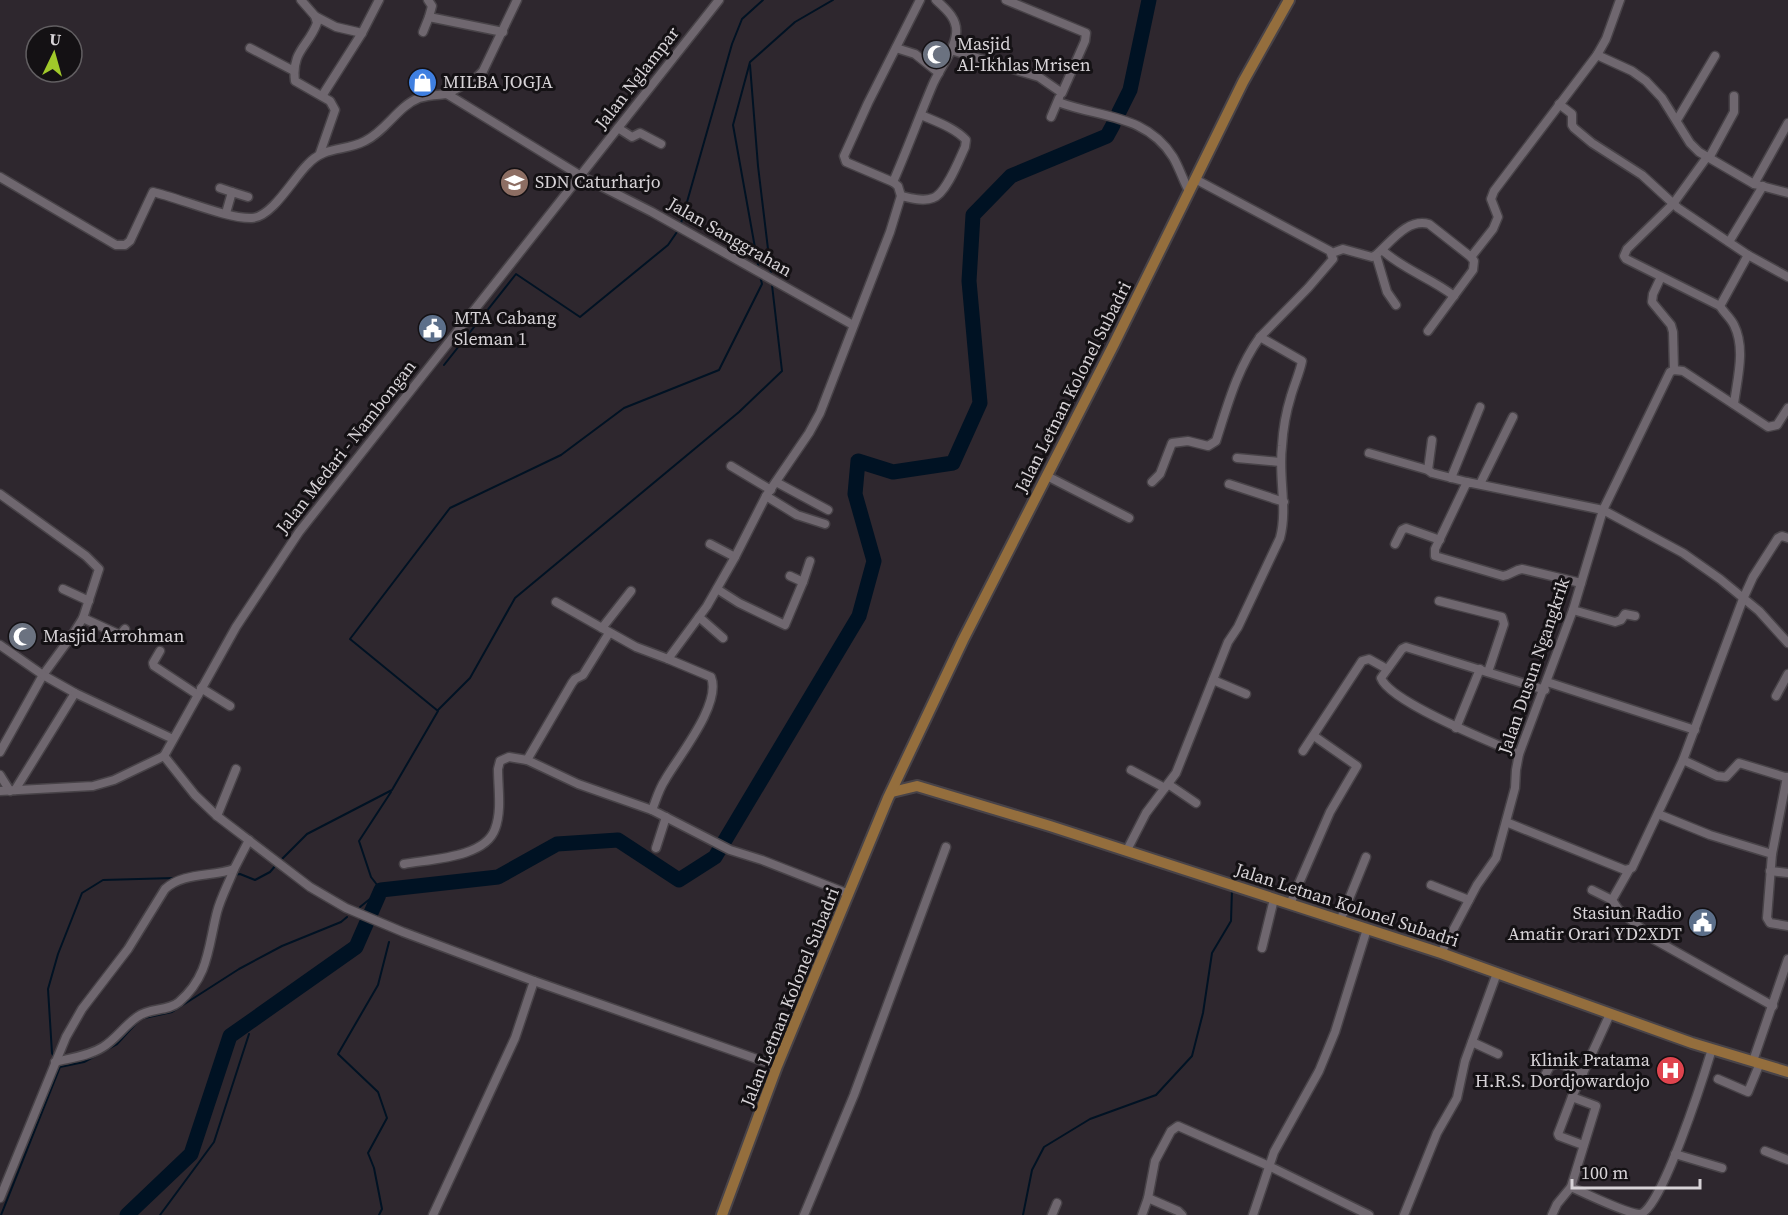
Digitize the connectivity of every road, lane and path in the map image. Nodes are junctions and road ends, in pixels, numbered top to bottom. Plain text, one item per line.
1 (301, 0) edge
2 (379, 0) edge
3 (428, 0) edge
4 (517, 0) edge
5 (719, 0) edge
6 (920, 0) edge
7 (936, 0) edge
8 (1006, 0) edge
9 (1289, 0) edge
10 (1620, 0) edge
11 (315, 16) junction
12 (429, 17) junction
13 (423, 32) dead end
14 (503, 32) junction
15 (362, 33) junction
16 (250, 48) dead end
17 (896, 48) junction
18 (951, 50) junction
19 (1597, 55) junction
20 (1715, 56) dead end
21 (294, 70) junction
22 (939, 73) junction
23 (1062, 93) junction
24 (447, 94) junction
25 (322, 96) junction
26 (1734, 96) dead end
27 (1058, 102) junction
28 (1559, 104) junction
29 (921, 115) junction
30 (1051, 117) dead end
31 (1677, 120) junction
32 (1788, 123) edge
33 (618, 128) junction
34 (661, 144) dead end
35 (320, 153) junction
36 (1708, 158) junction
37 (580, 176) junction
38 (0, 177) edge
39 (1195, 179) junction
40 (893, 182) junction
41 (1754, 184) junction
42 (1763, 186) junction
43 (220, 188) dead end
44 (1189, 191) junction
45 (232, 192) junction
46 (1788, 193) edge
47 (901, 196) junction
48 (248, 197) dead end
49 (1673, 204) junction
50 (226, 213) junction
51 (1729, 242) junction
52 (1332, 253) junction
53 (1379, 253) junction
54 (1748, 255) junction
55 (1471, 257) junction
56 (1661, 277) junction
57 (1788, 277) edge
58 (1454, 296) junction
59 (1396, 305) dead end
60 (1720, 306) junction
61 (853, 325) junction
62 (1428, 330) dead end
63 (1260, 337) junction
64 (1674, 370) junction
65 (1734, 404) junction
66 (1480, 407) dead end
67 (1788, 408) edge
68 (1514, 417) dead end
69 (1432, 440) dead end
70 (1384, 450) dead end
71 (1369, 453) dead end
72 (1237, 458) dead end
73 (1280, 462) junction
74 (731, 466) dead end
75 (1428, 468) junction
76 (1047, 476) junction
77 (1451, 478) junction
78 (1152, 482) dead end
79 (1467, 482) junction
80 (1229, 484) dead end
81 (1480, 484) junction
82 (771, 489) junction
83 (0, 494) edge
84 (1284, 502) junction
85 (828, 510) dead end
86 (1602, 515) junction
87 (1129, 518) dead end
88 (825, 524) dead end
89 (1788, 538) edge
90 (1440, 540) junction
91 (710, 544) dead end
92 (1395, 544) dead end
93 (735, 557) junction
94 (810, 561) dead end
95 (790, 576) dead end
96 (803, 582) junction
97 (1581, 583) junction
98 (63, 589) dead end
99 (717, 589) junction
100 (631, 591) dead end
101 (1743, 598) junction
102 (89, 601) junction
103 (1439, 601) dead end
104 (556, 602) dead end
105 (1573, 610) junction
106 (1635, 616) dead end
107 (699, 617) junction
108 (82, 618) junction
109 (125, 629) dead end
110 (606, 631) junction
111 (723, 638) dead end
112 (1788, 642) edge
113 (0, 645) edge
114 (160, 651) dead end
115 (668, 660) junction
116 (1387, 669) junction
117 (1484, 670) junction
118 (1788, 674) edge
119 (43, 675) junction
120 (1212, 680) junction
121 (1546, 686) junction
122 (200, 692) junction
123 (75, 693) junction
124 (1246, 694) dead end
125 (1776, 696) dead end
126 (230, 706) dead end
127 (1456, 728) junction
128 (1695, 729) junction
129 (1314, 736) junction
130 (173, 739) junction
131 (1303, 751) dead end
132 (0, 752) edge
133 (1519, 754) junction
134 (164, 756) junction
135 (527, 760) junction
136 (1683, 760) junction
137 (236, 769) dead end
138 (1131, 770) dead end
139 (900, 774) junction
140 (0, 775) edge
141 (1787, 777) edge
142 (917, 786) junction
143 (1167, 786) junction
144 (8, 791) edge
145 (892, 792) junction
146 (1196, 803) dead end
147 (652, 810) junction
148 (1658, 814) junction
149 (217, 816) junction
150 (666, 817) junction
151 (1506, 822) junction
152 (249, 840) junction
153 (656, 848) dead end
154 (946, 848) dead end
155 (1127, 850) junction
156 (1772, 855) junction
157 (1366, 857) dead end
158 (404, 864) dead end
159 (234, 869) junction
160 (1629, 870) junction
161 (1770, 871) junction
162 (1788, 873) edge
163 (1431, 885) dead end
164 (1592, 890) dead end
165 (849, 894) junction
166 (1274, 899) junction
167 (1469, 900) junction
168 (1612, 900) junction
169 (1290, 904) junction
170 (1340, 921) junction
171 (1788, 926) edge
172 (1366, 929) junction
173 (1262, 948) dead end
174 (1441, 953) junction
175 (1788, 959) edge
176 (1497, 973) junction
177 (534, 981) junction
178 (1773, 1006) junction
179 (1610, 1014) junction
180 (1472, 1042) junction
181 (1712, 1049) junction
182 (1498, 1054) dead end
183 (55, 1062) junction
184 (1757, 1062) junction
185 (777, 1066) junction
186 (1788, 1072) edge
187 (1583, 1074) junction
188 (1543, 1078) dead end
189 (1718, 1079) dead end
190 (1572, 1097) junction
191 (1583, 1145) junction
192 (1765, 1151) dead end
193 (1675, 1154) junction
194 (1788, 1160) edge
195 (1269, 1166) junction
196 (1722, 1168) dead end
197 (1571, 1187) junction
198 (0, 1198) edge
199 (1148, 1198) junction
200 (1057, 1203) dead end
201 (1645, 1214) edge
202 (433, 1215) edge
203 (722, 1215) edge
204 (804, 1215) edge
205 (1052, 1215) edge
206 (1142, 1215) edge
207 (1182, 1215) edge
208 (1253, 1215) edge
209 (1369, 1215) edge
210 (1404, 1215) edge
211 (1552, 1215) edge

1 - 11 street
2 - 15 street
3 - 12 street
4 - 14 street
5 - 33 street, Jalan Nglampar
6 - 17 street
7 - 18 street
8 - 23 street
9 - 39 main road, Jalan Letnan Kolonel Subadri
10 - 19 street
11 - 15 street
11 - 21 street
12 - 13 street
12 - 14 street
14 - 24 street
15 - 25 street
16 - 21 street
17 - 22 street
17 - 40 street
18 - 22 street
18 - 23 street
19 - 28 street
19 - 31 street
20 - 31 street
21 - 25 street
22 - 29 street
23 - 27 street
24 - 35 street
24 - 37 street, Jalan Sanggrahan
25 - 35 street
26 - 36 street
27 - 30 street
27 - 44 street
28 - 49 street
28 - 55 street
29 - 40 street
29 - 47 street
31 - 36 street
32 - 41 street
33 - 34 street
33 - 37 street, Jalan Nglampar
35 - 50 street
36 - 41 street
36 - 49 street
37 - 61 street, Jalan Sanggrahan
37 - 122 street, Jalan Medari - Nambongan
38 - 50 street
39 - 44 main road, Jalan Letnan Kolonel Subadri
39 - 52 street
40 - 47 street
41 - 42 street
42 - 46 street
42 - 51 street
43 - 45 street
44 - 76 main road, Jalan Letnan Kolonel Subadri
45 - 48 street
45 - 50 street
47 - 61 street
49 - 51 street
49 - 56 street
51 - 54 street
52 - 53 street
52 - 63 street
53 - 55 street
53 - 58 street
53 - 59 street
54 - 57 street
54 - 60 street
55 - 58 street
56 - 60 street
56 - 64 street
58 - 62 street
60 - 65 street
61 - 82 street
63 - 73 street
63 - 78 street
64 - 65 street
64 - 86 street, Jalan Dusun Ngangkrik
65 - 67 street
66 - 77 street
68 - 81 street
69 - 75 street
70 - 75 street
71 - 75 street
72 - 73 street
73 - 84 street
74 - 82 street
75 - 77 street
76 - 87 street
76 - 139 main road, Jalan Letnan Kolonel Subadri
77 - 79 street
79 - 81 street
79 - 90 street
80 - 84 street
81 - 86 street
82 - 85 street
82 - 88 street
82 - 93 street
83 - 102 street
84 - 120 street
86 - 97 street, Jalan Dusun Ngangkrik
86 - 101 street
89 - 101 street
90 - 92 street
90 - 97 street
91 - 93 street
93 - 99 street
94 - 96 street
95 - 96 street
96 - 99 street
97 - 105 street, Jalan Dusun Ngangkrik
98 - 102 street
99 - 107 street
100 - 110 street
101 - 112 street
101 - 128 street
102 - 108 street
103 - 117 street
104 - 110 street
105 - 106 street
105 - 121 street, Jalan Dusun Ngangkrik
107 - 111 street
107 - 115 street
108 - 109 street
108 - 119 street
110 - 115 street
110 - 135 street
113 - 119 street
114 - 122 street
115 - 147 street
116 - 117 street
116 - 127 street
116 - 129 street
117 - 121 street
117 - 127 street
118 - 125 street
119 - 123 street
119 - 132 street
120 - 124 street
120 - 143 street
121 - 128 street
121 - 133 street, Jalan Dusun Ngangkrik
122 - 126 street
122 - 130 street, Jalan Medari - Nambongan
123 - 130 street
123 - 144 street
127 - 133 street
128 - 136 street
129 - 131 street
129 - 169 street
130 - 134 street, Jalan Medari - Nambongan
133 - 151 street, Jalan Dusun Ngangkrik
134 - 144 street
134 - 149 street
135 - 147 street
135 - 158 street
136 - 141 street
136 - 148 street
137 - 149 street
138 - 143 street
139 - 142 main road
139 - 145 main road, Jalan Letnan Kolonel Subadri
140 - 144 street
141 - 156 street
142 - 145 main road
142 - 155 main road, Jalan Letnan Kolonel Subadri
143 - 146 street
143 - 155 street
145 - 165 main road, Jalan Letnan Kolonel Subadri
147 - 150 street
148 - 156 street
148 - 160 street
149 - 152 street
150 - 153 street
150 - 165 street
151 - 160 street
151 - 167 street, Jalan Dusun Ngangkrik
152 - 159 street
152 - 177 street
154 - 204 street
155 - 166 main road, Jalan Letnan Kolonel Subadri
156 - 161 street
157 - 170 street
159 - 183 street
159 - 183 street
160 - 168 street
161 - 162 street
161 - 171 street
163 - 167 street
164 - 168 street
165 - 185 main road, Jalan Letnan Kolonel Subadri
166 - 169 main road, Jalan Letnan Kolonel Subadri
166 - 173 street
167 - 174 street, Jalan Dusun Ngangkrik
168 - 178 street
169 - 170 main road, Jalan Letnan Kolonel Subadri
170 - 172 main road, Jalan Letnan Kolonel Subadri
172 - 174 main road, Jalan Letnan Kolonel Subadri
172 - 195 street
174 - 176 main road, Jalan Letnan Kolonel Subadri
175 - 178 street
176 - 179 main road, Jalan Letnan Kolonel Subadri
176 - 180 street
177 - 185 street
177 - 202 street
178 - 184 street
179 - 181 main road, Jalan Letnan Kolonel Subadri
179 - 187 street
180 - 182 street
180 - 210 street
181 - 184 main road, Jalan Letnan Kolonel Subadri
181 - 193 street
183 - 198 street
184 - 186 main road, Jalan Letnan Kolonel Subadri
184 - 189 street
185 - 203 main road, Jalan Letnan Kolonel Subadri
187 - 188 street
187 - 190 street
190 - 191 street
190 - 191 street
191 - 197 street
192 - 194 street
193 - 196 street
193 - 201 street
195 - 199 street
195 - 208 street
195 - 209 street
197 - 201 street
197 - 211 street
199 - 206 street
199 - 207 street
200 - 205 street

